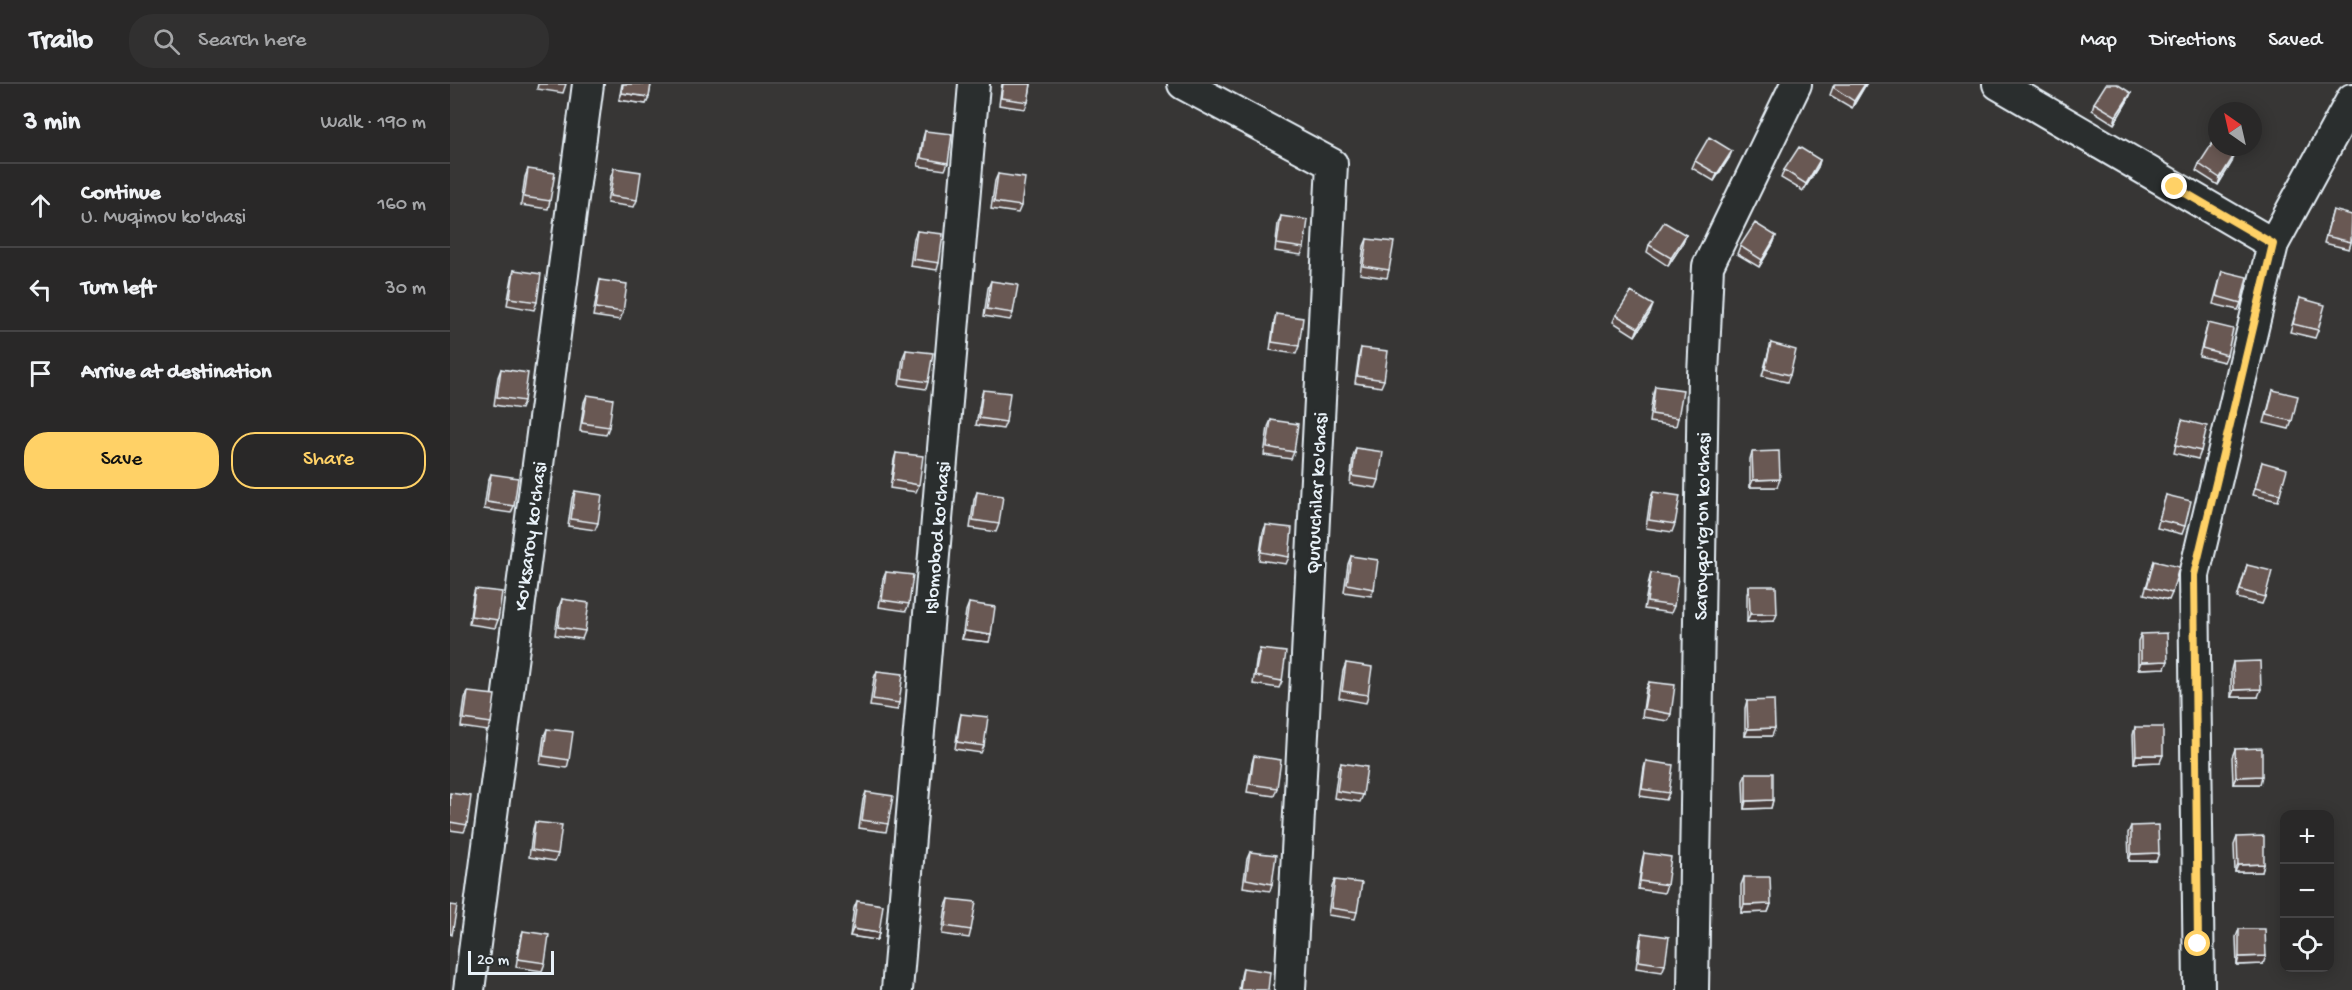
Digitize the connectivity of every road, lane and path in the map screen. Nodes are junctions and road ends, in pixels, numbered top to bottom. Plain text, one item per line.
1 (588, 84) edge
2 (974, 84) edge
3 (1796, 84) edge
4 (1998, 84) edge
5 (1188, 85) edge
6 (2352, 99) edge
7 (2273, 244) junction
8 (470, 990) edge
9 (897, 990) edge
10 (1290, 990) edge
11 (1693, 990) edge
12 (2199, 990) edge

1 - 8 street, Ko'ksaroy ko'chasi
2 - 9 street, Islomobod ko'chasi
3 - 11 street, Saroyqo'rg'on ko'chasi
4 - 7 street
5 - 10 street, Quruvchilar ko'chasi
6 - 7 street
7 - 12 street

